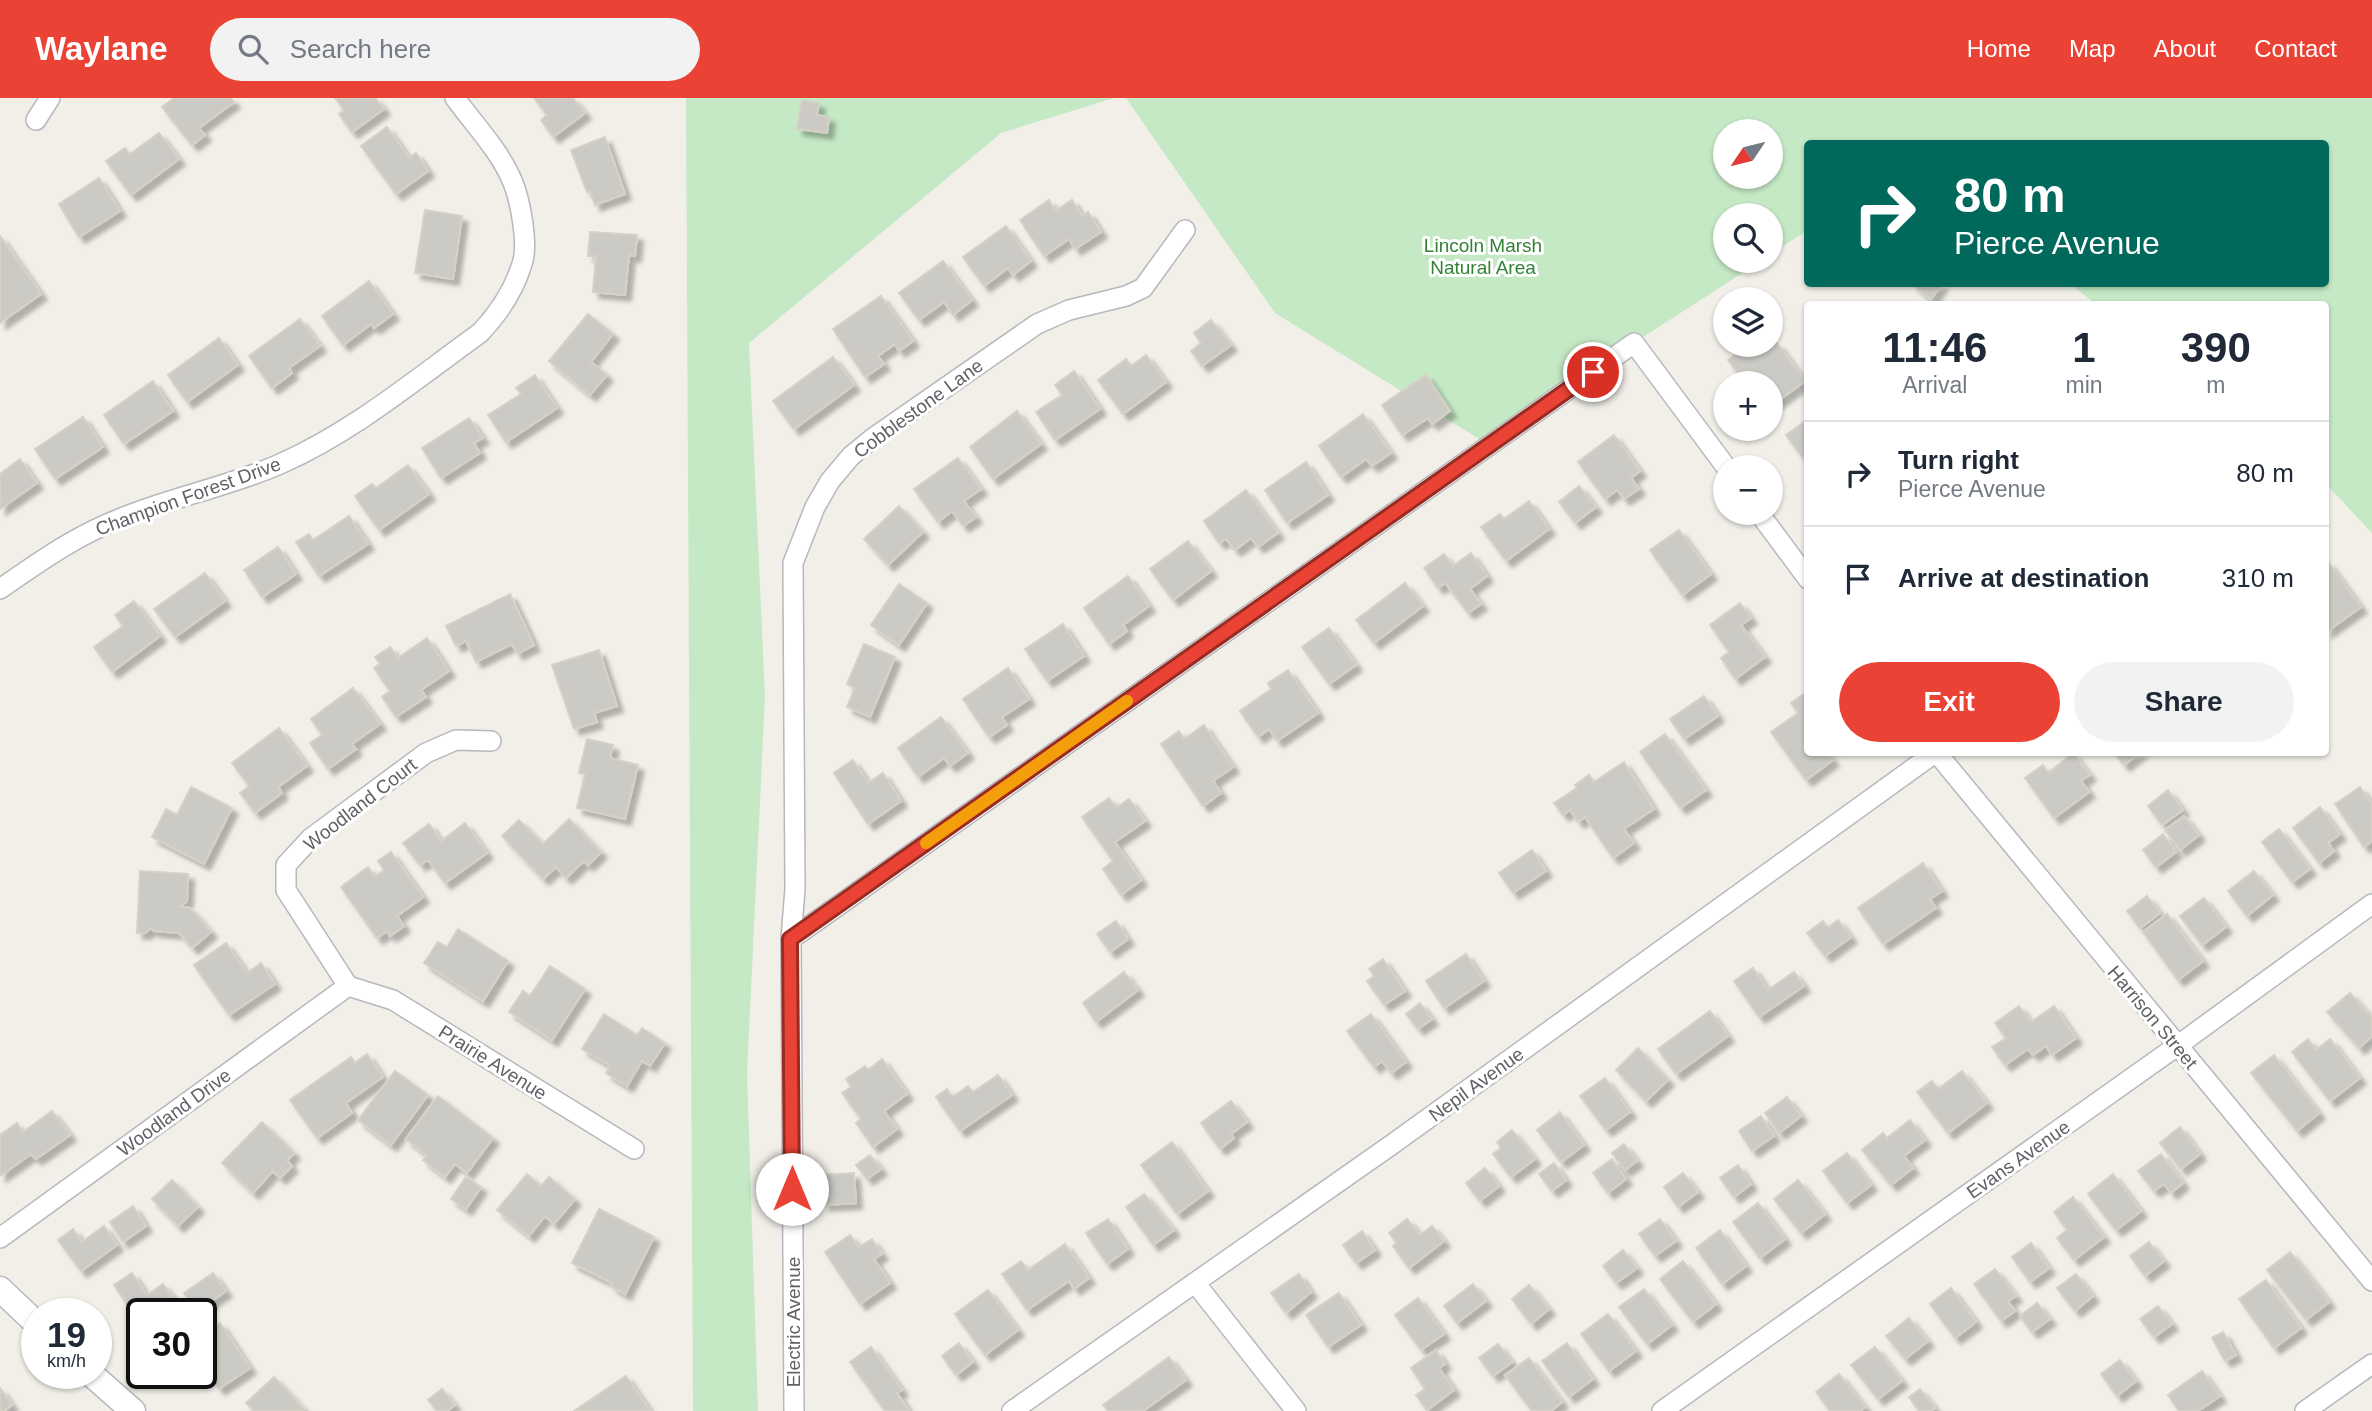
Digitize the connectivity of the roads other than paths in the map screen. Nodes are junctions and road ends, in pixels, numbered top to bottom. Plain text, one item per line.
1 (50, 98) edge
2 (455, 98) edge
3 (36, 120) dead end
4 (1185, 230) dead end
5 (1717, 455) edge
6 (1768, 525) edge
7 (1804, 574) edge
8 (0, 589) edge
9 (491, 741) dead end
10 (1932, 756) edge
11 (1938, 756) edge
12 (2372, 904) edge
13 (790, 939) junction
14 (348, 986) junction
15 (2177, 1046) junction
16 (634, 1149) dead end
17 (0, 1238) edge
18 (2372, 1281) edge
19 (1196, 1284) junction
20 (0, 1289) edge
21 (21, 1309) edge
22 (2372, 1364) edge
23 (108, 1389) edge
24 (133, 1411) edge
25 (794, 1411) edge
26 (1012, 1411) edge
27 (1296, 1411) edge
28 (1662, 1411) edge
29 (2305, 1411) edge

1 - 3 street
2 - 8 street, Champion Forest Drive
4 - 13 street, Cobblestone Lane
5 - 13 street
6 - 7 street
9 - 14 street, Woodland Court
10 - 19 street, Nepil Avenue
11 - 15 street, Harrison Street
12 - 15 street, Evans Avenue
13 - 25 street, Electric Avenue
14 - 16 street, Prairie Avenue
14 - 17 street, Woodland Drive
15 - 18 street, Harrison Street
15 - 28 street, Evans Avenue
19 - 26 street, Nepil Avenue
19 - 27 street
20 - 21 street
22 - 29 street
23 - 24 street

